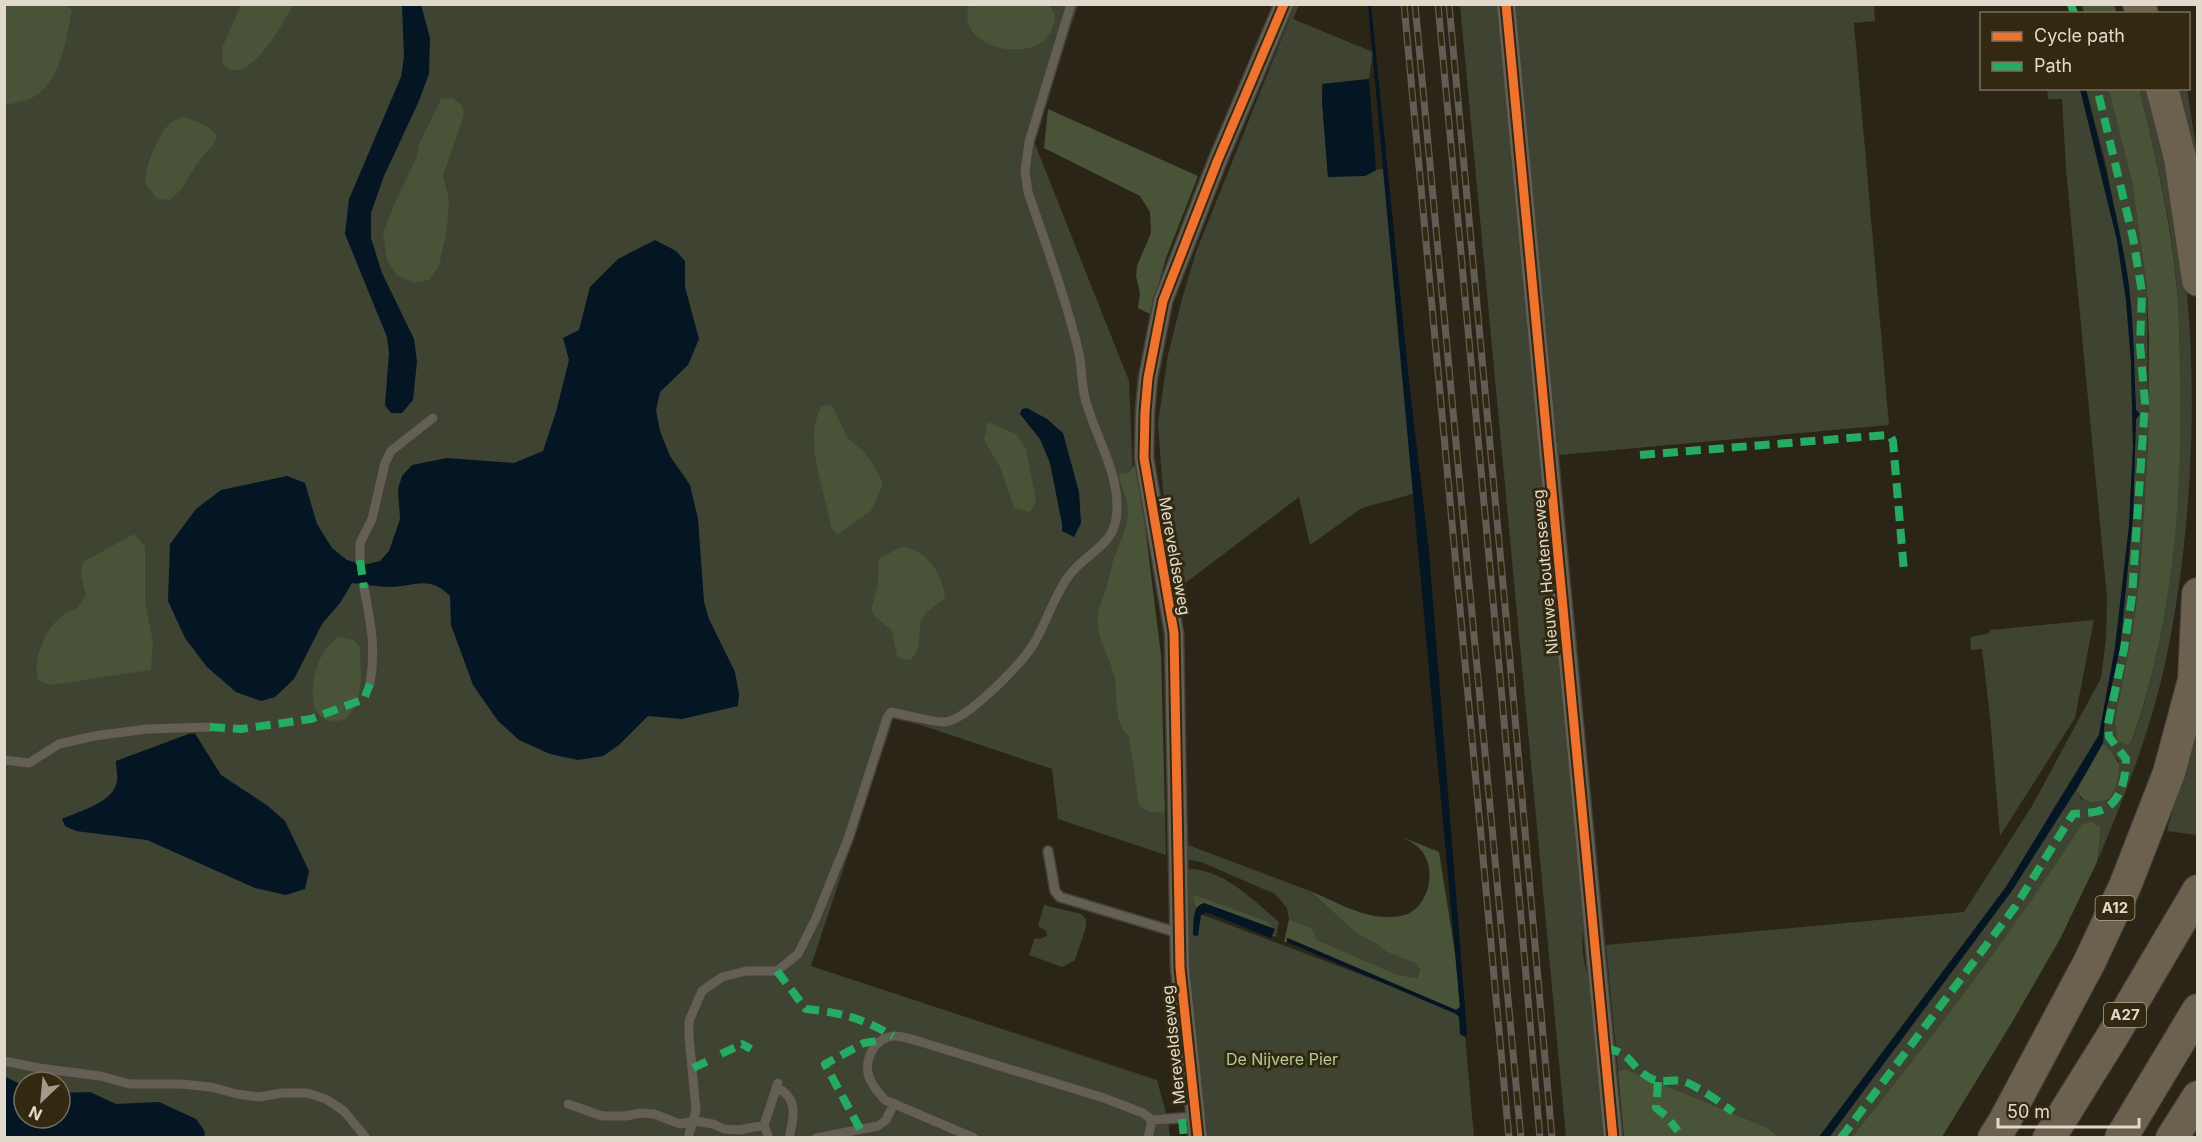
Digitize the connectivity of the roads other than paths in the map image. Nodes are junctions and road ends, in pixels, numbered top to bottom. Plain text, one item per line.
1 (1071, 4) edge
2 (1284, 4) edge
3 (1506, 4) edge
4 (2163, 90) edge
5 (2198, 280) edge
6 (433, 417) dead end
7 (360, 560) dead end
8 (364, 588) dead end
9 (2198, 594) edge
10 (2196, 672) edge
11 (370, 684) dead end
12 (210, 727) dead end
13 (4, 760) edge
14 (1048, 851) dead end
15 (2198, 891) edge
16 (1179, 933) junction
17 (2198, 1010) edge
18 (4, 1061) edge
19 (2198, 1097) edge
20 (894, 1103) junction
21 (568, 1104) dead end
22 (1195, 1117) junction
23 (1152, 1120) junction
24 (694, 1121) junction
25 (764, 1125) junction
26 (366, 1137) edge
27 (688, 1137) edge
28 (769, 1137) edge
29 (789, 1137) edge
30 (816, 1137) edge
31 (974, 1137) edge
32 (1148, 1137) edge
33 (1198, 1137) edge
34 (1613, 1137) edge
35 (1994, 1137) edge
36 (2049, 1137) edge
37 (2121, 1137) edge
38 (2172, 1137) edge

1 - 24 lane
2 - 16 street, Mereveldseweg
3 - 34 street, Nieuwe Houtenseweg
4 - 5 highway
6 - 7 lane
8 - 11 lane
9 - 10 highway, A12
10 - 35 highway, A12
12 - 13 lane
14 - 16 lane
15 - 36 highway, A27
16 - 22 street, Mereveldseweg
17 - 37 highway
18 - 26 lane
19 - 38 highway
20 - 23 lane
20 - 30 lane
20 - 31 lane
21 - 24 lane
22 - 23 lane
22 - 33 street, Mereveldseweg
23 - 32 lane
24 - 25 lane
24 - 27 lane
25 - 28 lane
25 - 29 lane

